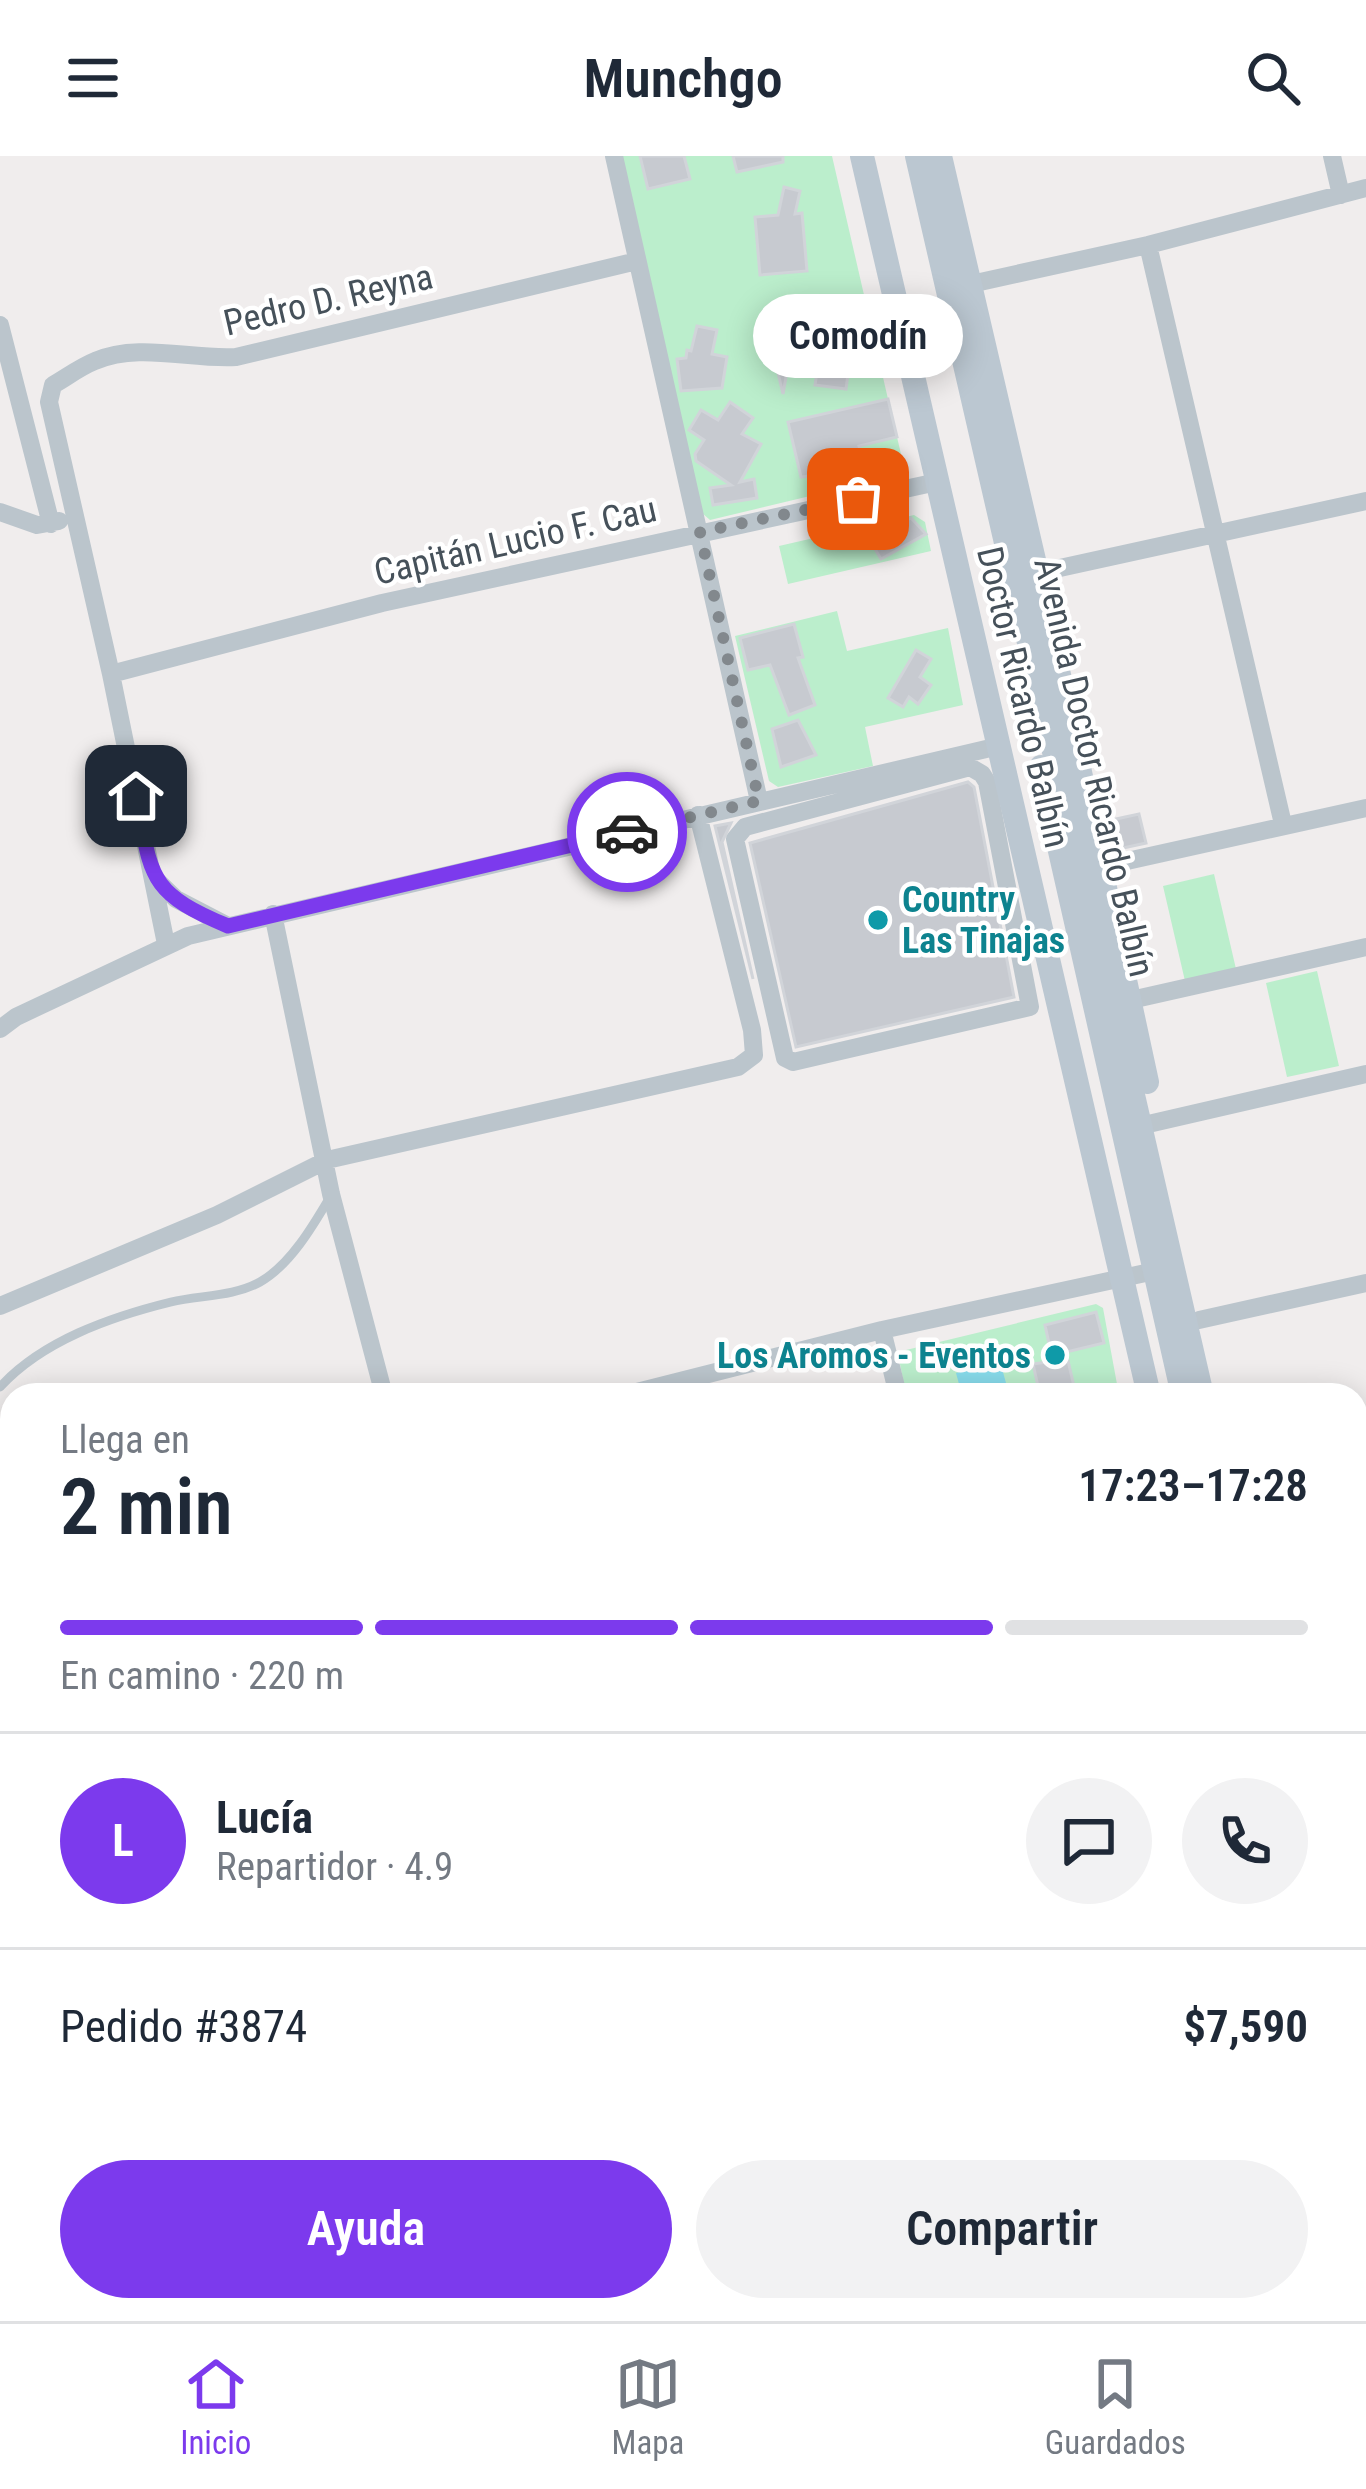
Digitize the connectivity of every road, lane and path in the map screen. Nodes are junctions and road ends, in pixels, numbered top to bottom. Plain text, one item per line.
1 (614, 156) edge
2 (862, 156) edge
3 (902, 156) edge
4 (917, 156) edge
5 (940, 156) edge
6 (1332, 156) edge
7 (1366, 188) edge
8 (1341, 195) junction
9 (1148, 244) junction
10 (637, 261) junction
11 (971, 284) junction
12 (0, 325) edge
13 (937, 482) junction
14 (1366, 501) edge
15 (0, 512) edge
16 (75, 515) junction
17 (50, 524) junction
18 (700, 532) junction
19 (1215, 536) junction
20 (1037, 573) junction
21 (112, 674) junction
22 (999, 746) junction
23 (759, 801) junction
24 (1366, 808) edge
25 (698, 815) junction
26 (1283, 824) junction
27 (1100, 867) junction
28 (153, 877) junction
29 (1020, 886) junction
30 (273, 914) junction
31 (228, 926) junction
32 (166, 944) junction
33 (1366, 947) edge
34 (1131, 1000) junction
35 (0, 1029) edge
36 (1366, 1074) edge
37 (1140, 1125) junction
38 (327, 1160) junction
39 (331, 1194) junction
40 (1164, 1269) junction
41 (1123, 1278) junction
42 (1366, 1283) edge
43 (0, 1306) edge
44 (1199, 1320) junction
45 (882, 1330) junction
46 (5, 1383) edge
47 (381, 1383) edge
48 (673, 1383) edge
49 (895, 1383) edge
50 (1146, 1383) edge
51 (1182, 1383) edge
52 (1198, 1383) edge
53 (1214, 1383) edge

1 - 10 street
2 - 13 street, Doctor Ricardo Balbín
3 - 37 street, Avenida Doctor Ricardo Balbín
4 - 37 street, Avenida Doctor Ricardo Balbín
5 - 11 street, Doctor Ricardo Balbín
6 - 8 street
7 - 8 street
8 - 9 street
9 - 11 street
9 - 19 street
10 - 16 street, Pedro D. Reyna
10 - 18 street
11 - 20 street, Doctor Ricardo Balbín
12 - 17 street
13 - 18 street, Capitán Lucio F. Cau
13 - 22 street, Doctor Ricardo Balbín
14 - 19 street
15 - 17 street
16 - 17 street
16 - 21 street
18 - 21 street, Capitán Lucio F. Cau
18 - 23 street
19 - 20 street
19 - 26 street
20 - 27 street, Doctor Ricardo Balbín
21 - 28 street
22 - 23 street
22 - 29 street, Doctor Ricardo Balbín
23 - 25 street
24 - 26 street
25 - 30 street
25 - 38 street
26 - 27 street
27 - 34 street, Doctor Ricardo Balbín
28 - 31 street
28 - 32 street
29 - 29 street
29 - 41 street, Doctor Ricardo Balbín
30 - 31 street
30 - 38 street
31 - 32 street
32 - 35 street
33 - 34 street
34 - 37 street, Doctor Ricardo Balbín
36 - 37 street
37 - 40 street, Avenida Doctor Ricardo Balbín
37 - 44 street, Doctor Ricardo Balbín
38 - 39 street
38 - 43 street
39 - 46 lane
39 - 47 street
40 - 41 street
40 - 51 street, Avenida Doctor Ricardo Balbín
40 - 52 street, Avenida Doctor Ricardo Balbín
41 - 45 street
41 - 50 street, Doctor Ricardo Balbín
42 - 44 street
44 - 53 street, Doctor Ricardo Balbín
45 - 48 street
45 - 49 street

